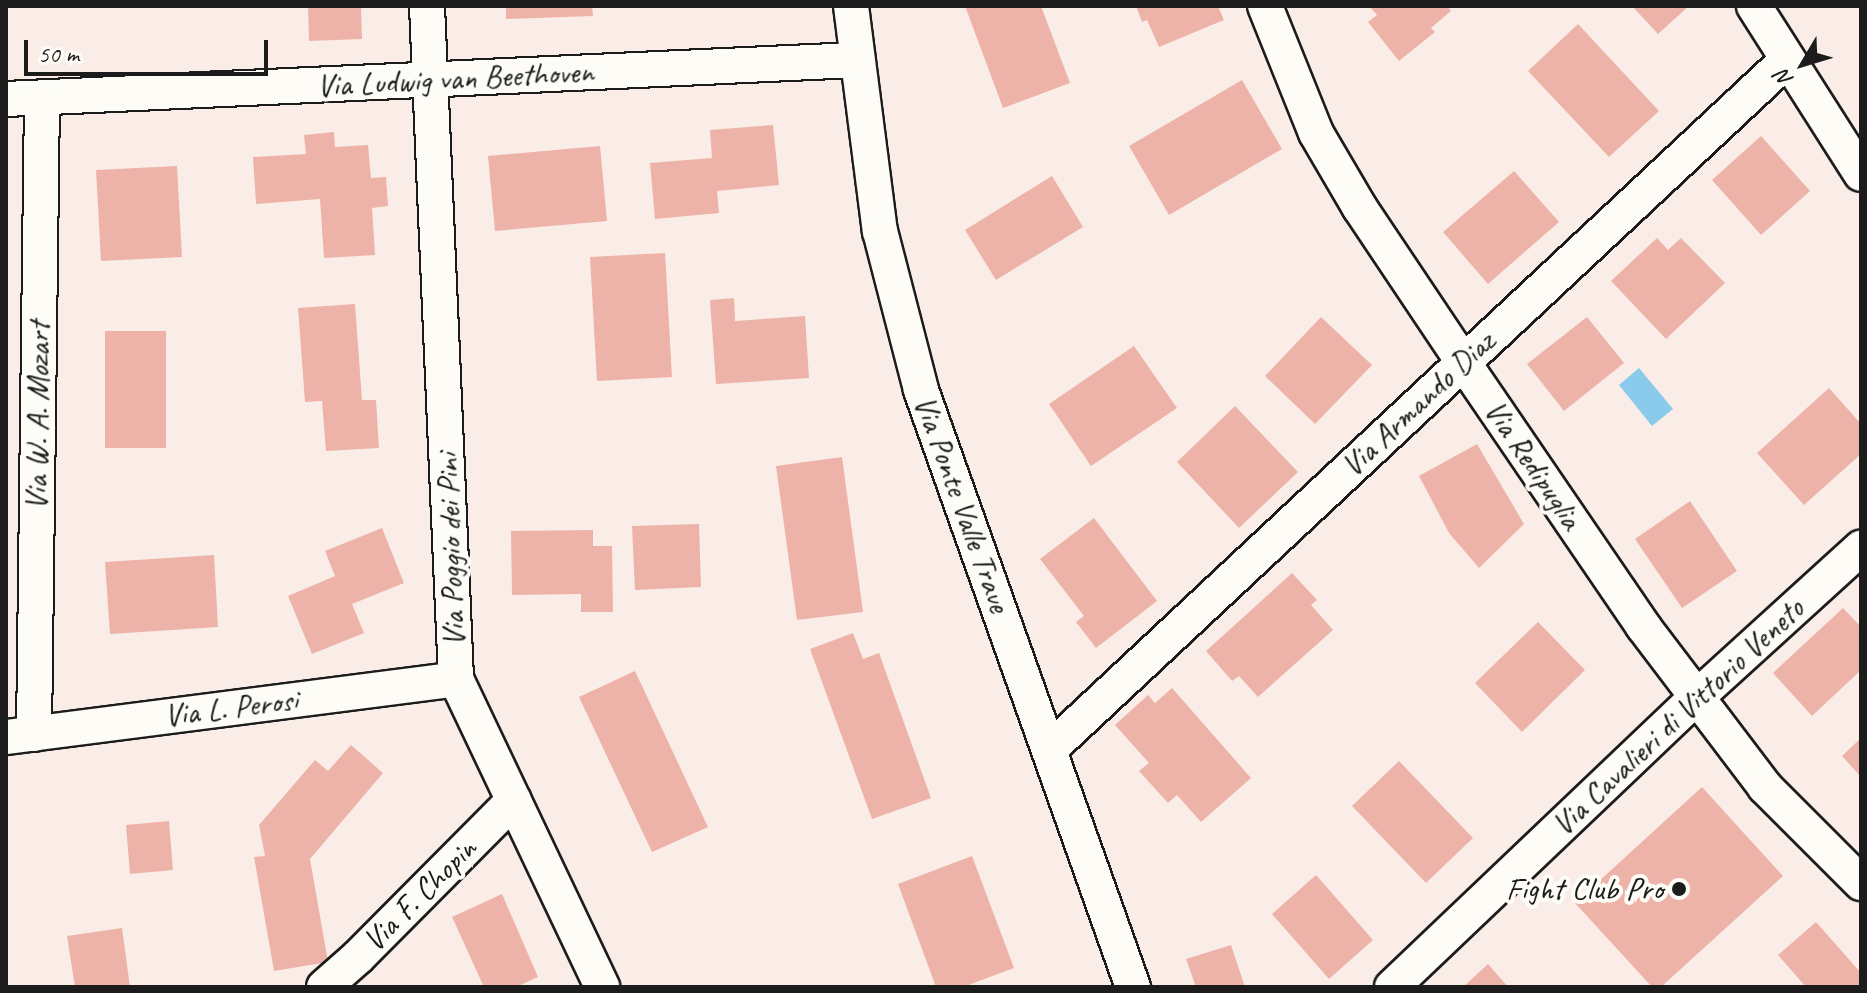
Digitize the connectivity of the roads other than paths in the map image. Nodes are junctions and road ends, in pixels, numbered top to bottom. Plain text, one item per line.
1 (427, 6) edge
2 (851, 6) edge
3 (1265, 6) edge
4 (1754, 6) edge
5 (856, 60) junction
6 (1787, 60) junction
7 (433, 81) junction
8 (42, 98) junction
9 (6, 99) edge
10 (1861, 174) edge
11 (1463, 362) junction
12 (1861, 548) edge
13 (456, 679) junction
14 (1697, 697) junction
15 (20, 736) edge
16 (1050, 749) junction
17 (514, 800) junction
18 (1861, 883) edge
19 (324, 987) edge
20 (602, 987) edge
21 (1133, 987) edge
22 (1392, 987) edge

1 - 7 street, Via Poggio dei Pini
2 - 5 street, Via Ponte Valle Trave
3 - 11 street, Via Redipuglia
4 - 6 street
5 - 7 street, Via Ludwig van Beethoven
5 - 16 street, Via Ponte Valle Trave
6 - 10 street
6 - 11 street, Via Armando Diaz
7 - 8 street, Via Ludwig van Beethoven
7 - 13 street, Via Poggio dei Pini
8 - 9 street, Via Ludwig van Beethoven
8 - 15 street, Via W. A. Mozart
11 - 14 street, Via Redipuglia
11 - 16 street, Via Armando Diaz
12 - 14 street, Via Cavalieri di Vittorio Veneto
13 - 15 street, Via L. Perosi
13 - 17 street, Via Poggio dei Pini
14 - 18 street, Via Redipuglia
14 - 22 street, Via Cavalieri di Vittorio Veneto
16 - 21 street, Via Ponte Valle Trave
17 - 19 street, Via F. Chopin
17 - 20 street, Via Poggio dei Pini

